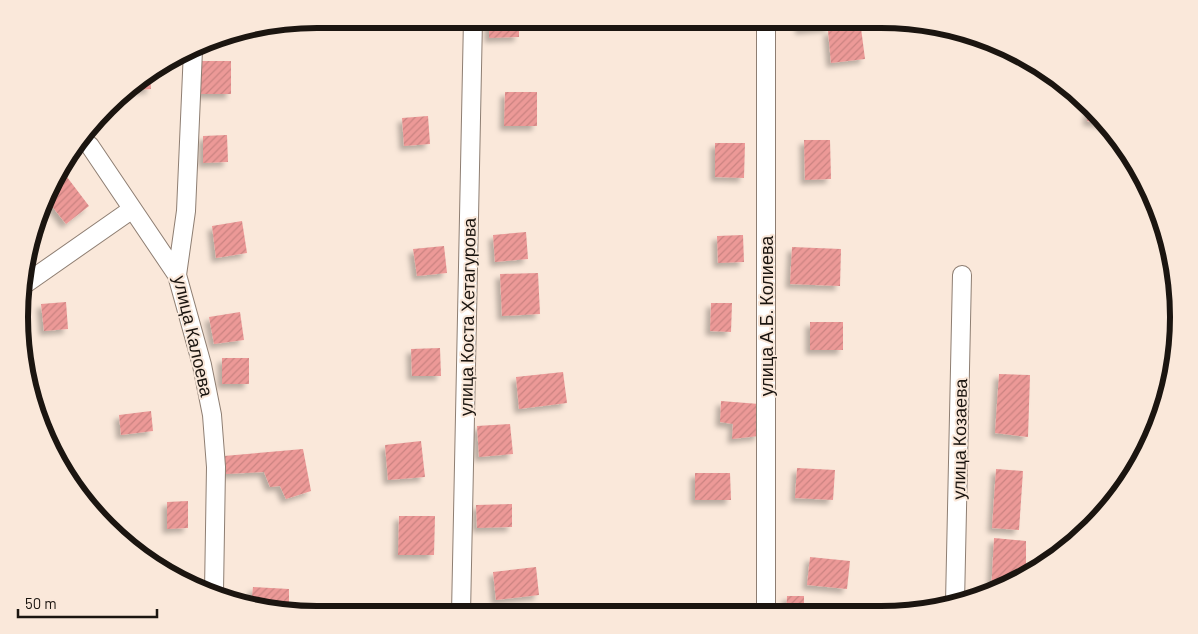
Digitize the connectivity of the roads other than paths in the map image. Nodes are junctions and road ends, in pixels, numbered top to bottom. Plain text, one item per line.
1 (473, 28) edge
2 (766, 28) edge
3 (193, 55) edge
4 (88, 140) edge
5 (131, 210) junction
6 (962, 274) dead end
7 (177, 275) junction
8 (30, 281) edge
9 (214, 587) edge
10 (955, 597) edge
11 (461, 606) edge
12 (766, 606) edge

1 - 11 street, улица Коста Хетагурова
2 - 12 street, улица А.Б. Колиева
3 - 7 street, улица Калоева
4 - 5 street
5 - 7 street
5 - 8 street
6 - 10 street, улица Козаева
7 - 9 street, улица Калоева

